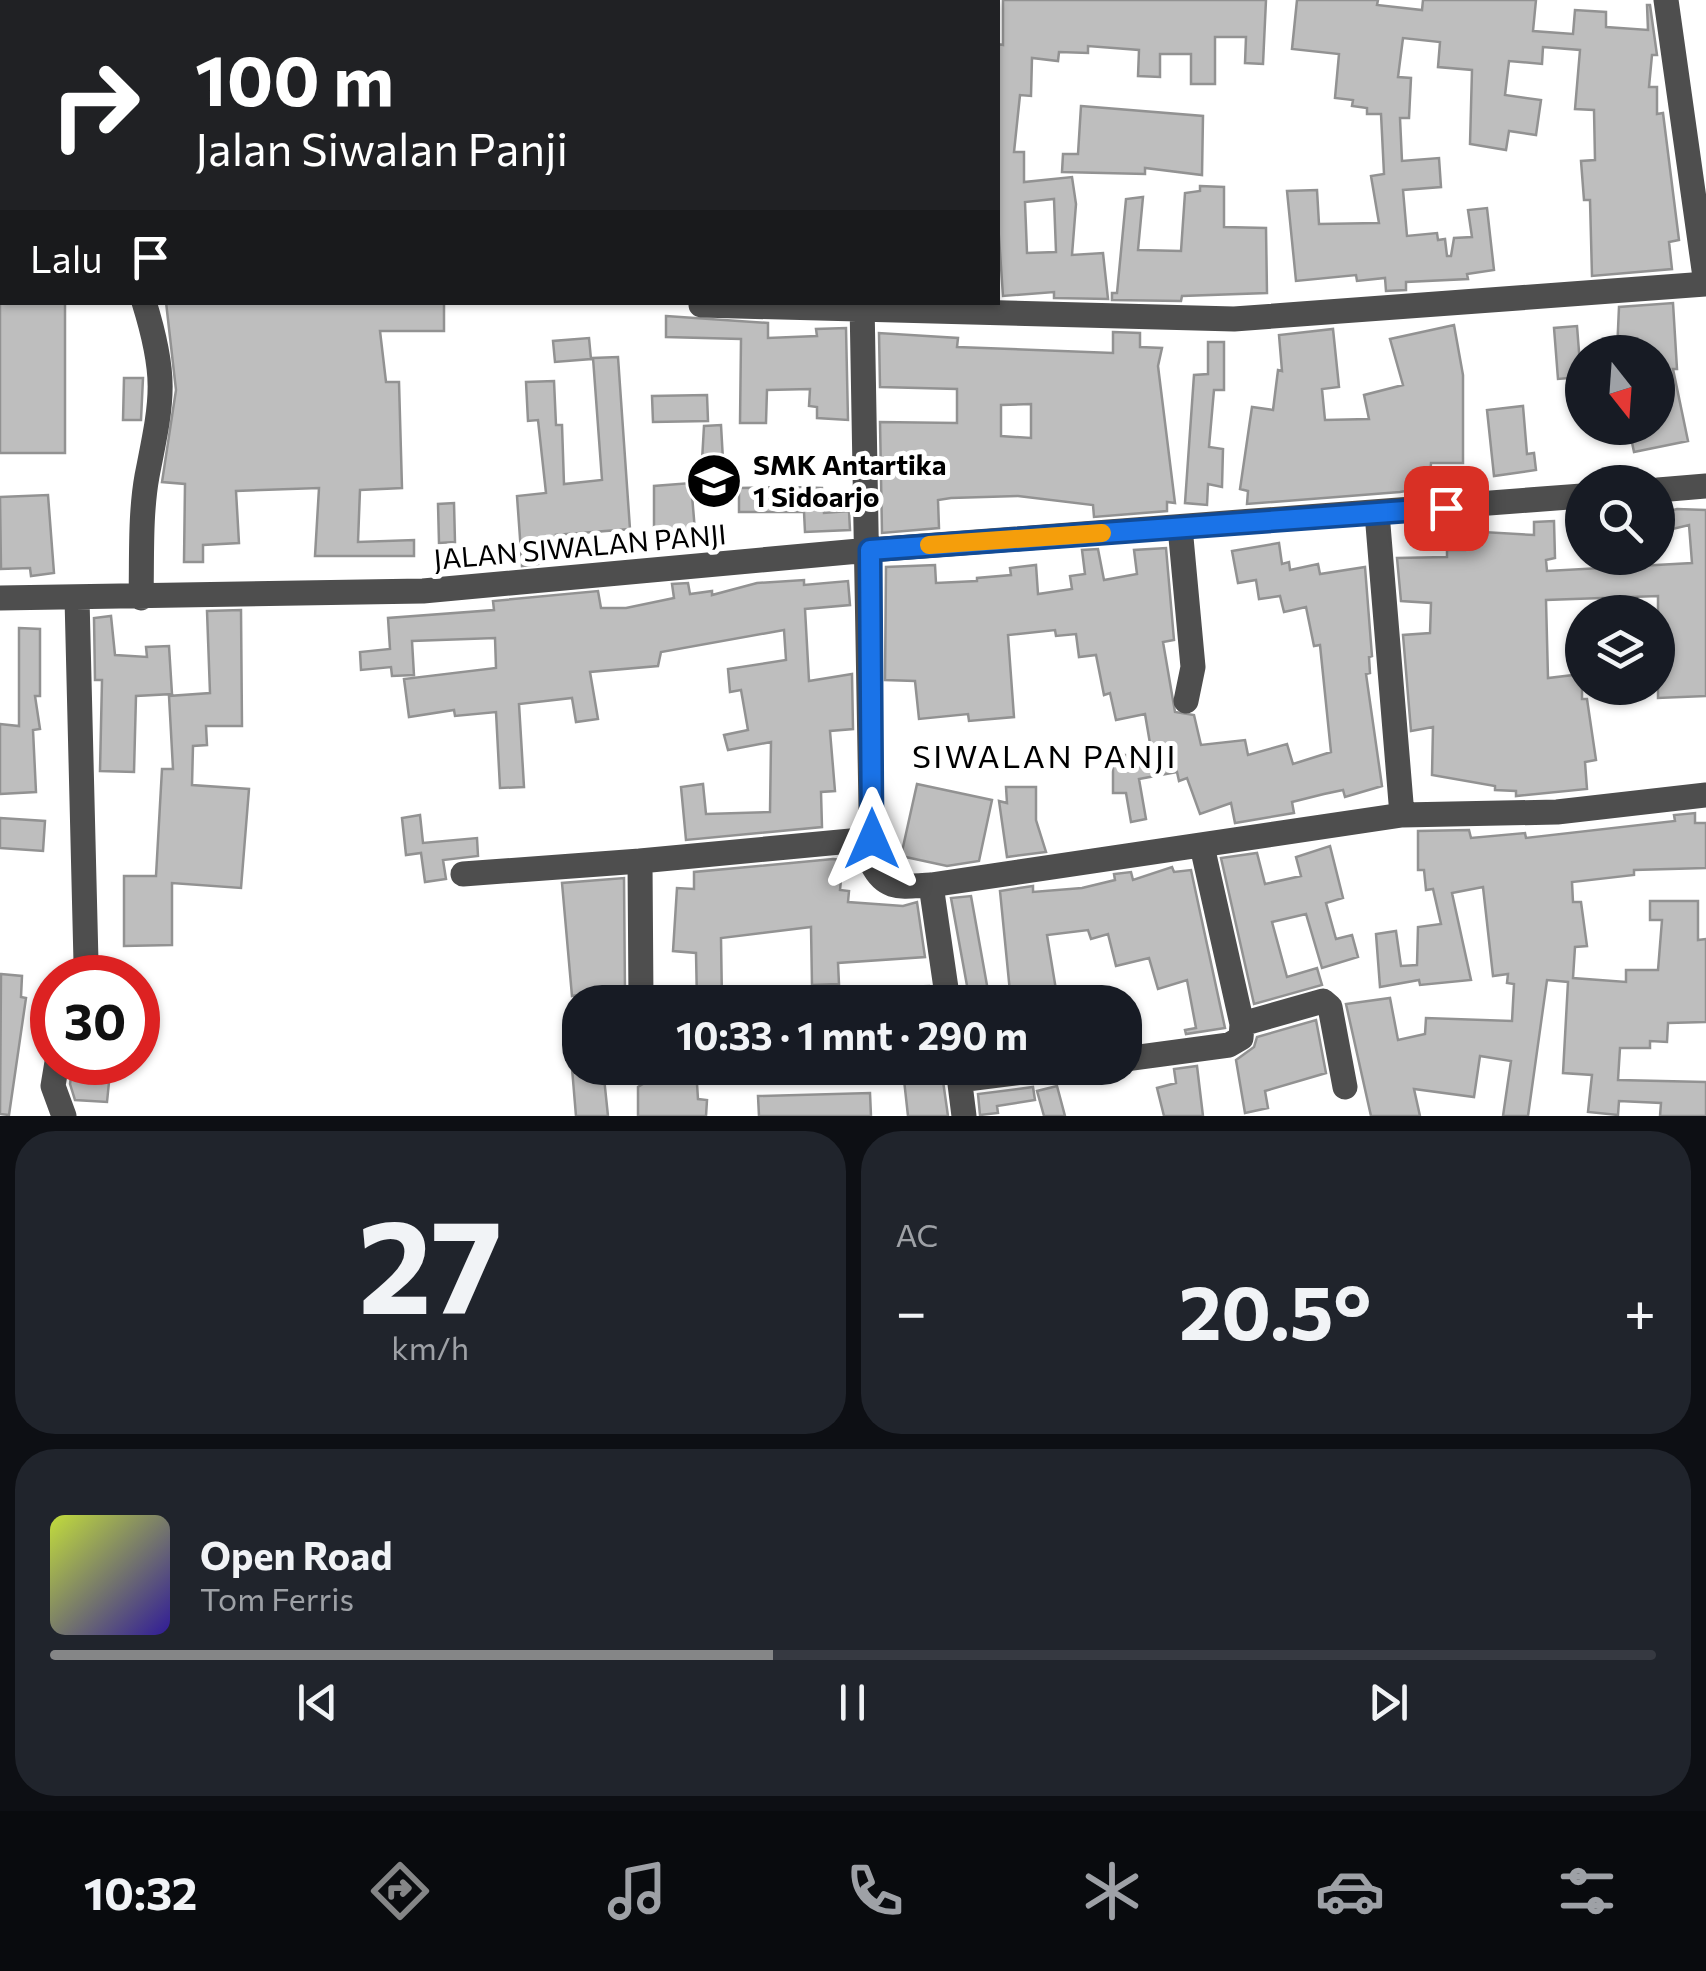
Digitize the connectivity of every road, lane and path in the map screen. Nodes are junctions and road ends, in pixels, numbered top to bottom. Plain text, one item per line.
1 (1666, 0) edge
2 (1706, 284) edge
3 (145, 305) edge
4 (701, 306) dead end
5 (862, 307) edge
6 (1706, 486) edge
7 (1675, 489) edge
8 (1565, 497) edge
9 (1377, 513) junction
10 (1180, 527) junction
11 (870, 550) junction
12 (0, 598) edge
13 (77, 598) junction
14 (141, 598) junction
15 (1186, 701) dead end
16 (1706, 795) edge
17 (1402, 815) junction
18 (872, 839) junction
19 (1202, 846) junction
20 (640, 861) junction
21 (463, 874) dead end
22 (931, 885) junction
23 (86, 955) edge
24 (641, 985) edge
25 (946, 985) edge
26 (1242, 1024) junction
27 (1142, 1057) edge
28 (53, 1085) edge
29 (960, 1085) edge
30 (1345, 1087) dead end
31 (64, 1116) edge
32 (964, 1116) edge

1 - 2 street
2 - 5 street
3 - 14 street
4 - 5 street
5 - 11 street
6 - 7 street
8 - 9 street, JALAN SIWALAN PANJI
9 - 10 street, JALAN SIWALAN PANJI
9 - 17 street
10 - 11 street, JALAN SIWALAN PANJI
10 - 15 street
11 - 14 street, JALAN SIWALAN PANJI
11 - 18 street
12 - 13 street, JALAN SIWALAN PANJI
13 - 14 street, JALAN SIWALAN PANJI
13 - 23 street
16 - 17 street
17 - 19 street
18 - 20 street
18 - 22 street
19 - 22 street
19 - 26 street
20 - 21 street
20 - 24 street
22 - 25 street
26 - 27 street
26 - 30 street
28 - 31 street
29 - 32 street

